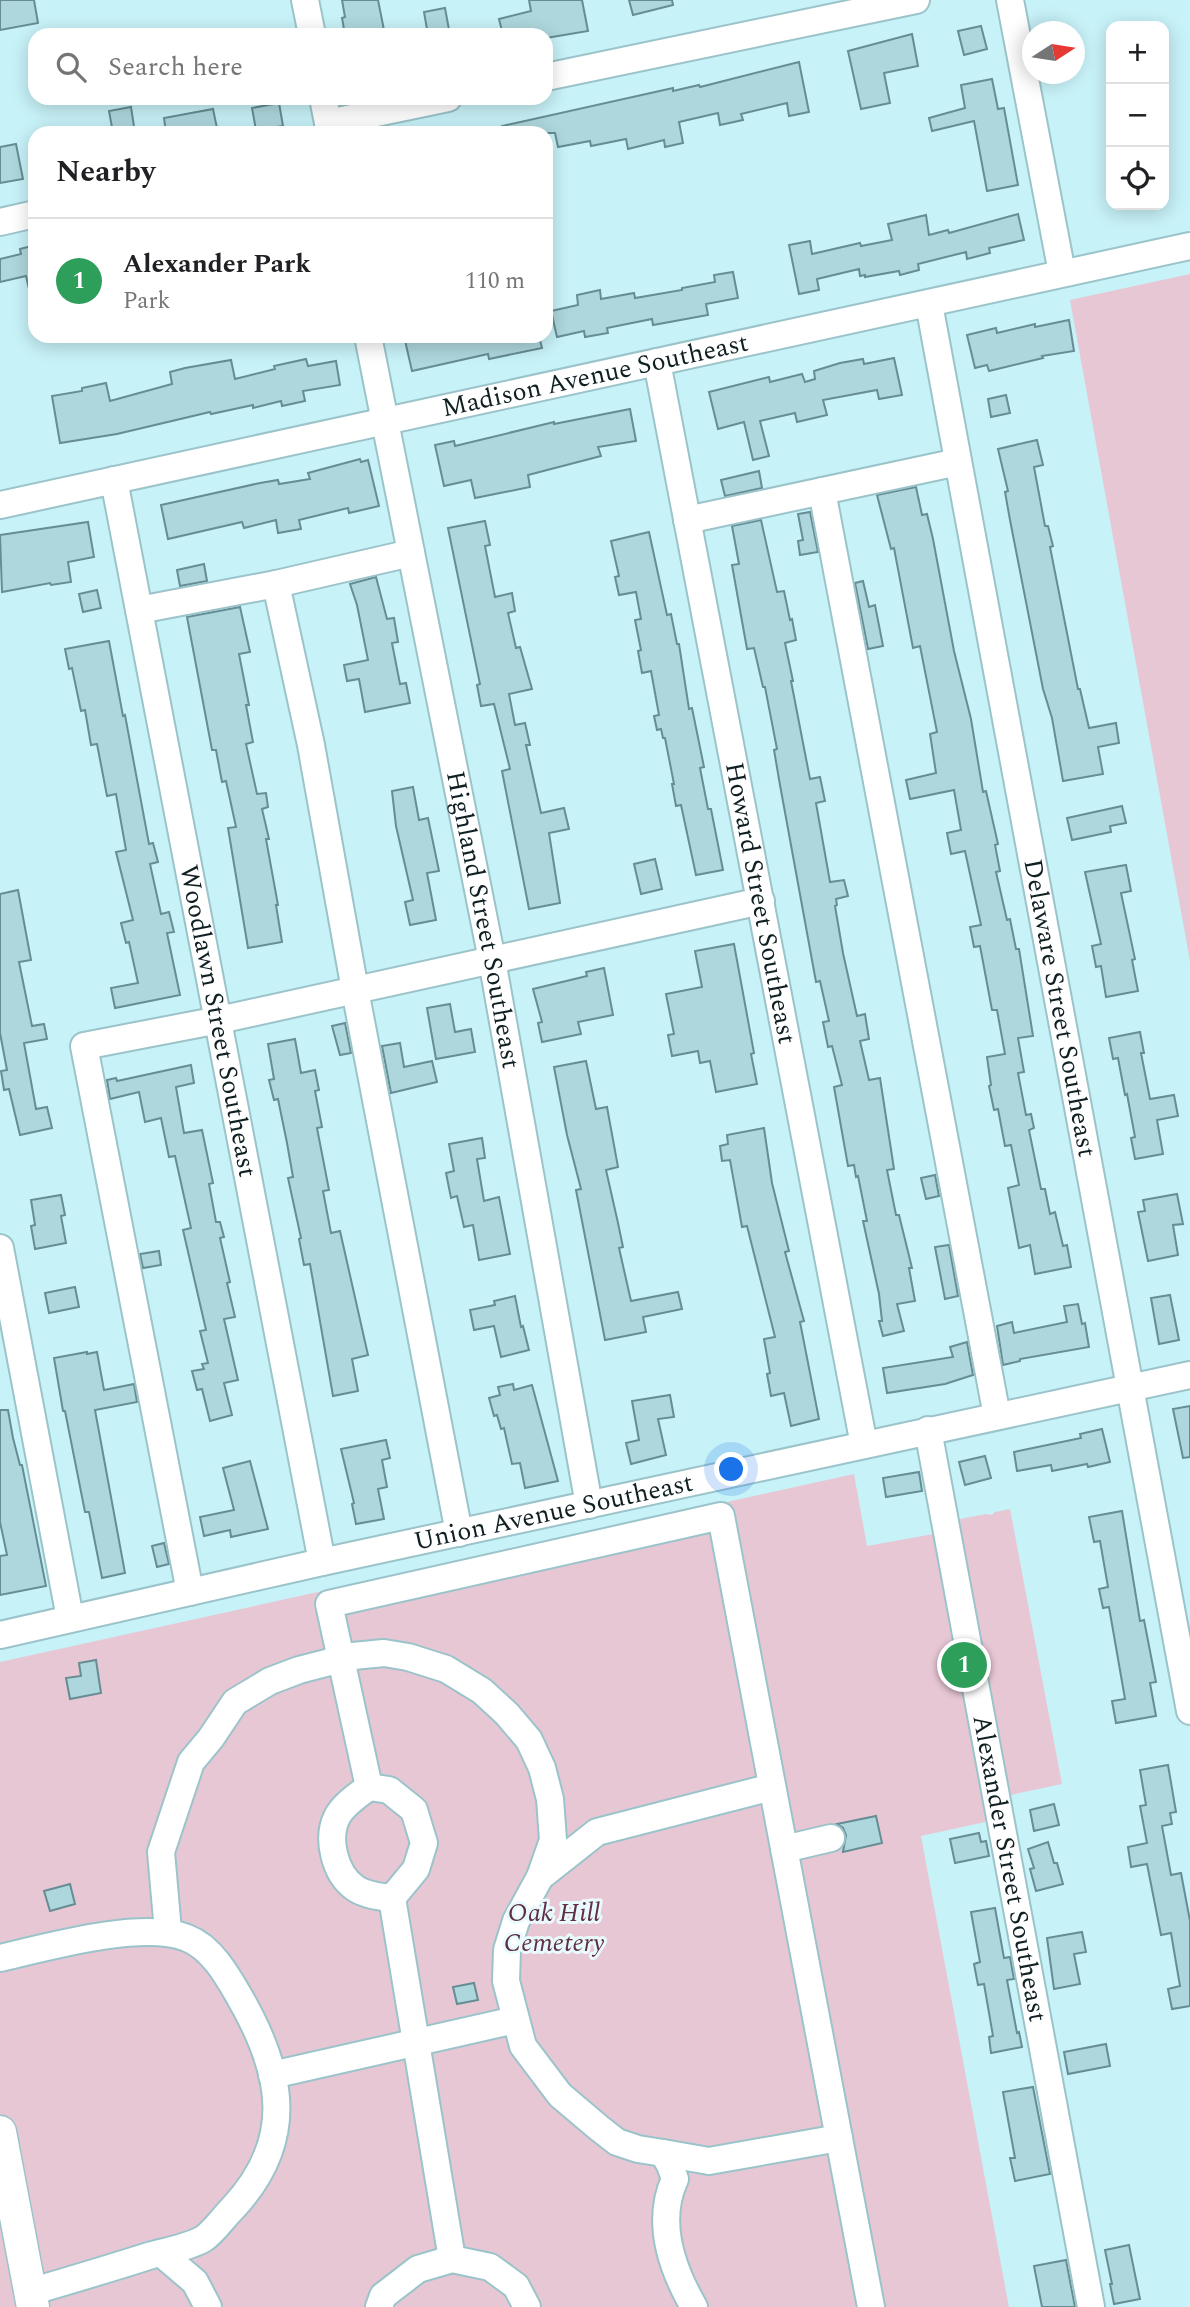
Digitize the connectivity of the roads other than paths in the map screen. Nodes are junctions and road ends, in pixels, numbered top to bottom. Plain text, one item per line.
1 (305, 0) edge
2 (916, 0) edge
3 (1010, 0) edge
4 (311, 28) edge
5 (553, 77) edge
6 (406, 105) edge
7 (327, 118) edge
8 (28, 216) edge
9 (0, 222) edge
10 (1190, 246) edge
11 (1062, 274) junction
12 (929, 304) junction
13 (369, 343) edge
14 (657, 362) junction
15 (385, 421) junction
16 (958, 462) junction
17 (114, 480) junction
18 (822, 491) junction
19 (0, 505) edge
20 (687, 520) junction
21 (411, 553) junction
22 (276, 584) junction
23 (139, 610) junction
24 (761, 901) junction
25 (492, 960) junction
26 (355, 990) junction
27 (219, 1020) junction
28 (0, 1248) edge
29 (11, 1363) edge
30 (1190, 1375) edge
31 (1130, 1388) junction
32 (997, 1416) junction
33 (928, 1430) junction
34 (864, 1445) junction
35 (589, 1505) junction
36 (459, 1533) junction
37 (322, 1562) junction
38 (190, 1592) junction
39 (70, 1618) junction
40 (0, 1635) edge
41 (341, 1659) junction
42 (1190, 1711) edge
43 (369, 1787) junction
44 (772, 1787) junction
45 (831, 1839) dead end
46 (784, 1849) junction
47 (540, 1877) junction
48 (392, 1898) junction
49 (168, 1931) junction
50 (0, 1958) edge
51 (515, 2020) junction
52 (416, 2042) junction
53 (272, 2075) junction
54 (0, 2132) edge
55 (839, 2138) junction
56 (663, 2153) junction
57 (162, 2253) junction
58 (452, 2259) junction
59 (32, 2300) edge
60 (208, 2307) edge
61 (379, 2307) edge
62 (527, 2307) edge
63 (694, 2307) edge
64 (871, 2307) edge
65 (1091, 2307) edge

1 - 4 street
2 - 5 street
3 - 11 street
6 - 7 street
8 - 9 street
10 - 11 street, Madison Avenue Southeast
11 - 12 street, Madison Avenue Southeast
12 - 14 street, Madison Avenue Southeast
12 - 16 street, Delaware Street Southeast
13 - 15 street, Highland Street Southeast
14 - 15 street, Madison Avenue Southeast
14 - 20 street, Howard Street Southeast
15 - 17 street, Madison Avenue Southeast
15 - 21 street, Highland Street Southeast
16 - 18 street
16 - 31 street, Delaware Street Southeast
17 - 19 street, Madison Avenue Southeast
17 - 23 street, Woodlawn Street Southeast
18 - 20 street
18 - 32 street
20 - 24 street, Howard Street Southeast
21 - 22 street
21 - 25 street, Highland Street Southeast
22 - 23 street
22 - 26 street
23 - 27 street, Woodlawn Street Southeast
24 - 25 street
24 - 34 street, Howard Street Southeast
25 - 26 street
25 - 35 street, Highland Street Southeast
26 - 27 street
26 - 36 street
27 - 37 street, Woodlawn Street Southeast
27 - 38 street
28 - 29 street
29 - 39 street
30 - 31 street, Union Avenue Southeast
31 - 32 street, Union Avenue Southeast
31 - 42 street, Delaware Street Southeast
32 - 33 street, Union Avenue Southeast
33 - 34 street, Union Avenue Southeast
33 - 65 street, Alexander Street Southeast
34 - 35 street, Union Avenue Southeast
35 - 36 street, Union Avenue Southeast
36 - 37 street, Union Avenue Southeast
37 - 38 street, Union Avenue Southeast
38 - 39 street, Union Avenue Southeast
39 - 40 street, Union Avenue Southeast
41 - 43 street
41 - 44 street
41 - 47 street
41 - 49 street
43 - 48 street
43 - 48 street
44 - 46 street
44 - 47 street
45 - 46 street
46 - 55 street
47 - 51 street
48 - 52 street
49 - 50 street
49 - 53 street
51 - 52 street
51 - 56 street
52 - 53 street
52 - 58 street
53 - 57 street
54 - 59 main road
55 - 56 street
55 - 64 street
56 - 63 street
57 - 59 street
57 - 60 street
58 - 61 street
58 - 62 street

